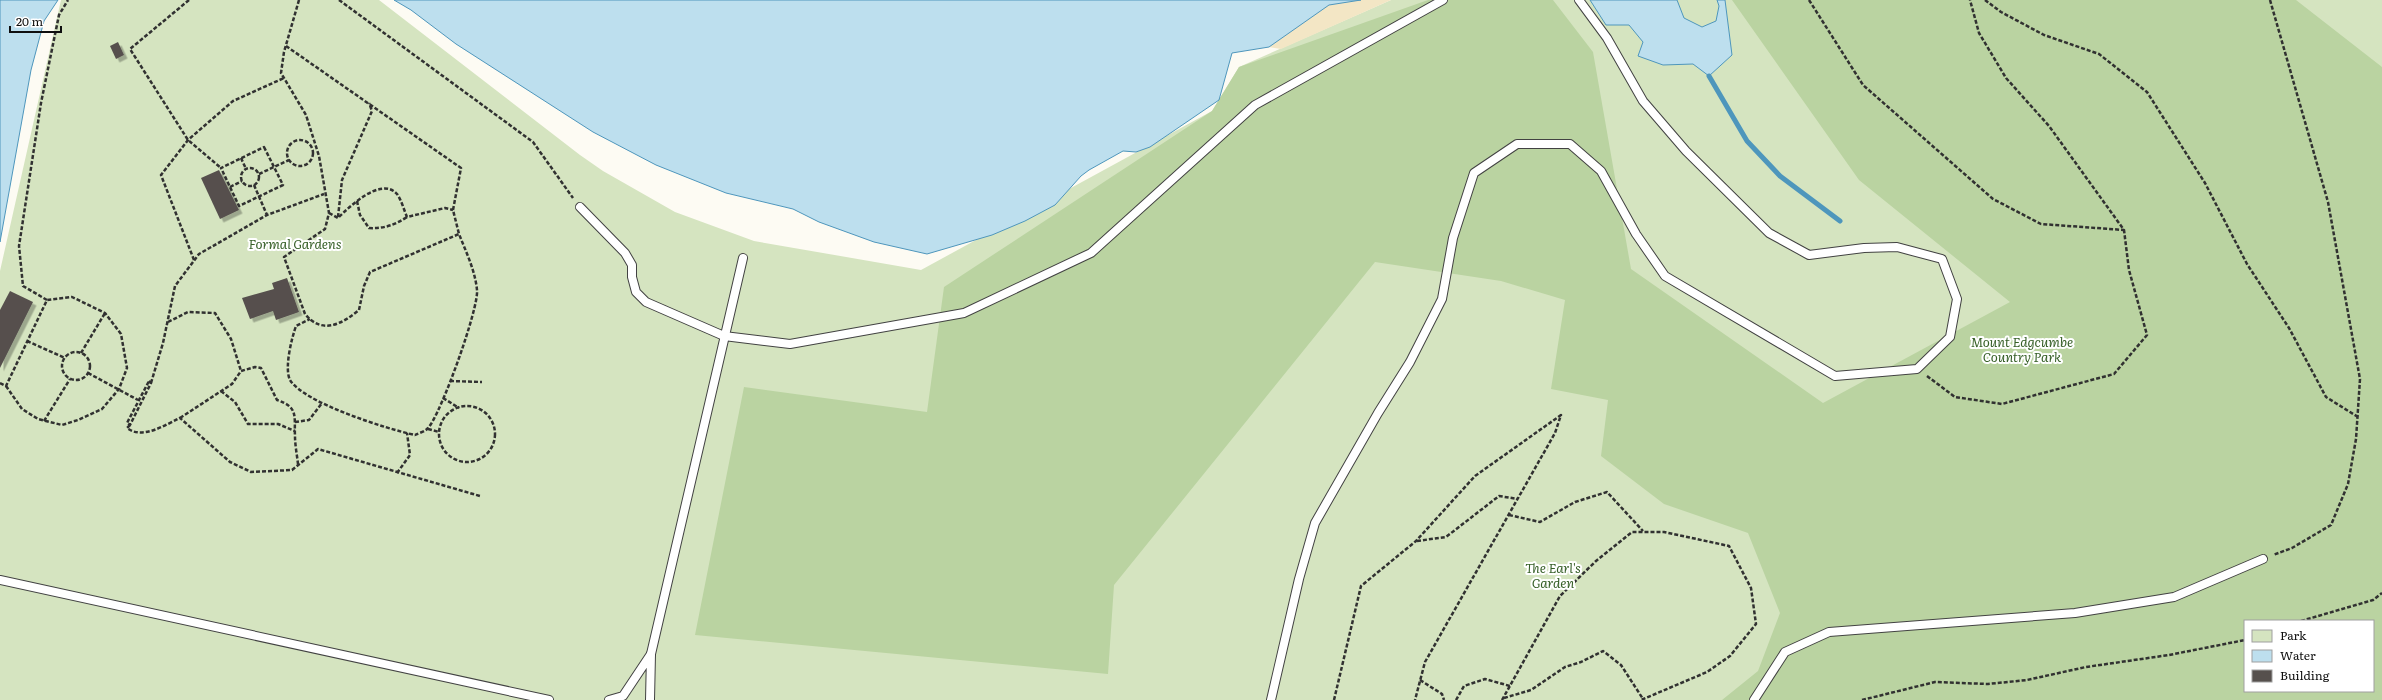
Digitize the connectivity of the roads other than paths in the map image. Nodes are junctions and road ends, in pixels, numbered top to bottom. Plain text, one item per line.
1 (1443, 0) edge
2 (1579, 0) edge
3 (580, 207) road end
4 (743, 258) dead end
5 (724, 336) junction
6 (2263, 559) road end
7 (0, 580) edge
8 (651, 654) junction
9 (549, 700) edge
10 (609, 700) edge
11 (650, 700) edge
12 (1271, 700) edge
13 (1754, 700) edge

1 - 5 lane
2 - 12 lane
3 - 5 lane
4 - 5 lane
5 - 8 lane
6 - 13 lane
7 - 9 lane
8 - 10 lane
8 - 11 lane

